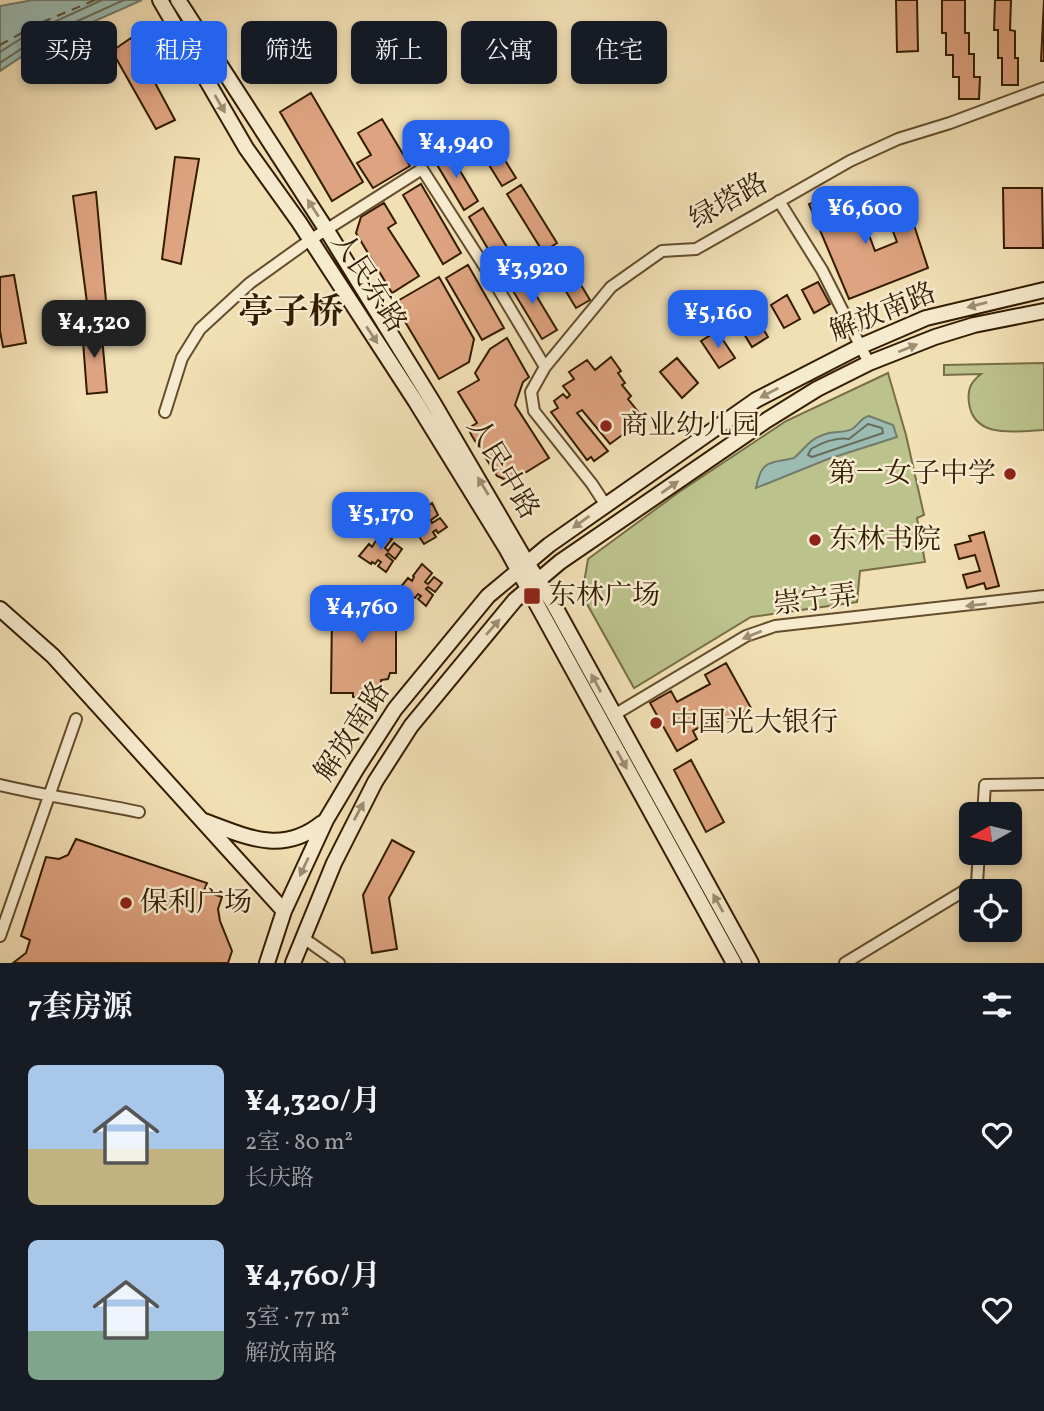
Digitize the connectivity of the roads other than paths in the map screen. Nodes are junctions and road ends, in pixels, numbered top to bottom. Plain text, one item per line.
1 (160, 0) edge
2 (178, 0) edge
3 (1044, 88) edge
4 (779, 201) junction
5 (327, 229) junction
6 (310, 240) junction
7 (1044, 290) edge
8 (1044, 311) edge
9 (861, 346) junction
10 (869, 363) junction
11 (545, 367) junction
12 (165, 412) dead end
13 (605, 504) junction
14 (523, 567) junction
15 (533, 585) junction
16 (1044, 596) edge
17 (0, 609) edge
18 (614, 715) junction
19 (76, 719) dead end
20 (1044, 784) edge
21 (0, 785) edge
22 (48, 796) junction
23 (984, 802) edge
24 (139, 812) dead end
25 (202, 820) junction
26 (326, 820) junction
27 (978, 865) edge
28 (284, 911) junction
29 (0, 936) edge
30 (302, 937) junction
31 (267, 963) edge
32 (293, 963) edge
33 (339, 963) edge
34 (734, 963) edge
35 (751, 963) edge
36 (845, 963) edge

1 -> 6 main road, 人民东路
5 -> 2 main road, 人民中路
3 - 4 street, 绿塔路
4 - 9 street
4 - 11 street, 绿塔路
5 - 6 street
5 - 11 street
14 -> 5 main road, 人民中路
6 - 12 street
6 -> 14 main road, 人民东路
7 -> 9 main road, 解放南路
10 -> 8 main road, 解放南路
9 - 10 street
9 -> 13 main road, 解放南路
15 -> 10 main road, 解放南路
11 - 13 street, 绿塔路
13 -> 14 main road, 解放南路
14 - 15 main road, 人民中路
14 - 26 main road, 解放南路
18 -> 15 main road, 人民中路
30 -> 15 main road, 解放南路
15 -> 34 main road, 人民中路
16 -> 18 street, 崇宁弄
17 - 25 main road
35 -> 18 main road, 人民中路
19 - 22 street
20 - 23 street
21 - 22 street
22 - 24 street
22 - 29 street
25 - 26 main road
25 - 28 main road
26 -> 28 main road, 解放南路
27 - 36 street
28 - 31 main road, 解放南路
30 - 32 main road, 解放南路
30 - 33 street

